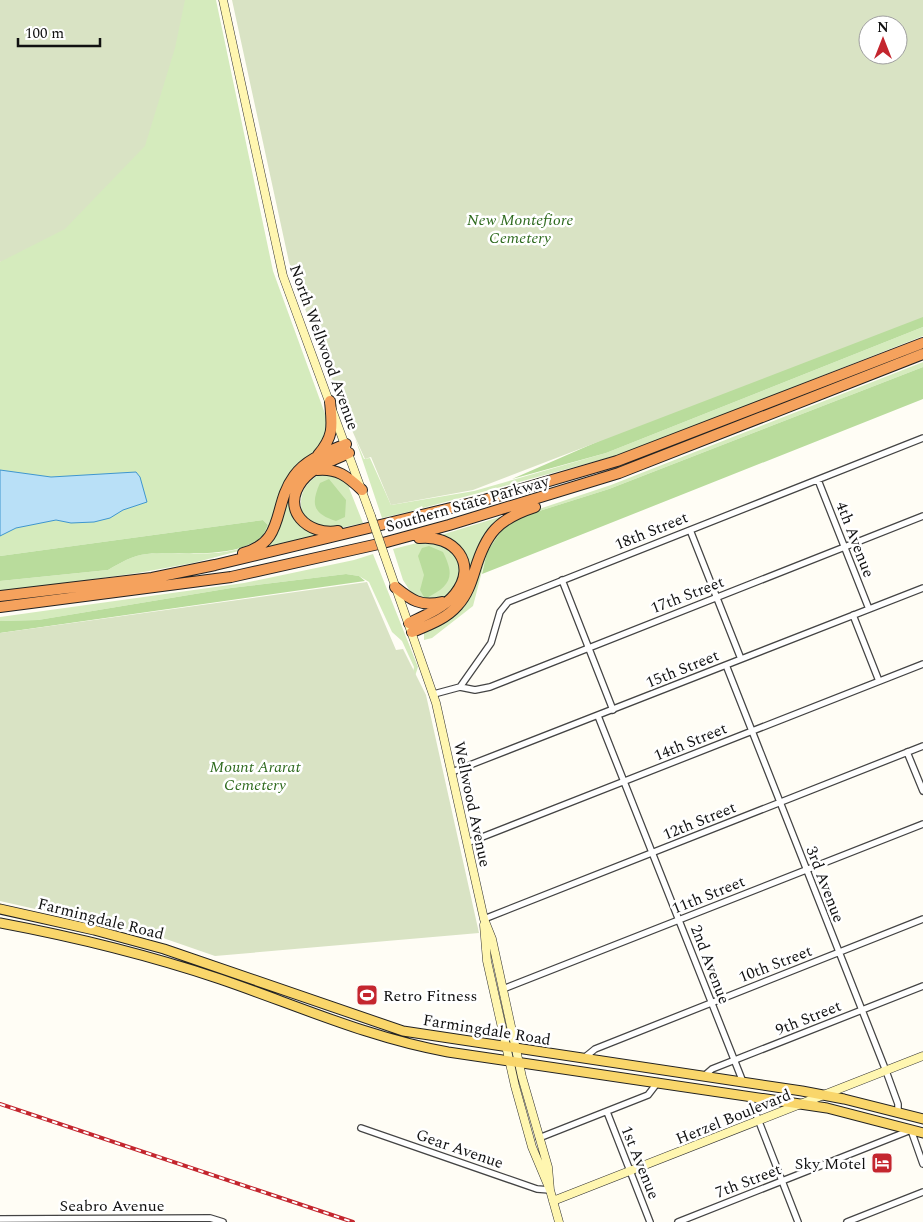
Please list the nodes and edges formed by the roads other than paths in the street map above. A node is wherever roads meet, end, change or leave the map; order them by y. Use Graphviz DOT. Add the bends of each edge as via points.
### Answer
graph roads {
  1 [pos="223,0"];
  2 [pos="923,343"];
  3 [pos="923,354"];
  4 [pos="330,401"];
  5 [pos="923,438"];
  6 [pos="348,449"];
  7 [pos="316,458"];
  8 [pos="313,471"];
  9 [pos="818,480"];
  10 [pos="576,488"];
  11 [pos="362,490"];
  12 [pos="923,516"];
  13 [pos="389,524"];
  14 [pos="690,530"];
  15 [pos="383,542"];
  16 [pos="844,547"];
  17 [pos="215,565"];
  18 [pos="562,580"];
  19 [pos="396,586"];
  20 [pos="923,588"];
  21 [pos="0,596"];
  22 [pos="716,598"];
  23 [pos="448,601"];
  24 [pos="0,607"];
  25 [pos="869,609"];
  26 [pos="853,615"];
  27 [pos="410,627"];
  28 [pos="589,648"];
  29 [pos="741,659"];
  30 [pos="923,664"];
  31 [pos="726,665"];
  32 [pos="879,681"];
  33 [pos="460,687"];
  34 [pos="434,694"];
  35 [pos="613,710"];
  36 [pos="598,716"];
  37 [pos="751,731"];
  38 [pos="923,746"];
  39 [pos="908,752"];
  40 [pos="452,772"];
  41 [pos="624,782"];
  42 [pos="923,791"];
  43 [pos="780,803"];
  44 [pos="923,824"];
  45 [pos="467,843"];
  46 [pos="652,854"];
  47 [pos="806,870"];
  48 [pos="0,909"];
  49 [pos="484,919"];
  50 [pos="923,919"];
  51 [pos="679,921"];
  52 [pos="0,923"];
  53 [pos="839,953"];
  54 [pos="923,986"];
  55 [pos="503,990"];
  56 [pos="711,1003"];
  57 [pos="862,1010"];
  58 [pos="506,1047"];
  59 [pos="516,1049"];
  60 [pos="923,1056"];
  61 [pos="584,1058"];
  62 [pos="509,1061"];
  63 [pos="734,1061"];
  64 [pos="519,1063"];
  65 [pos="886,1070"];
  66 [pos="704,1076"];
  67 [pos="658,1082"];
  68 [pos="743,1082"];
  69 [pos="824,1095"];
  70 [pos="749,1096"];
  71 [pos="801,1104"];
  72 [pos="606,1112"];
  73 [pos="898,1113"];
  74 [pos="923,1119"];
  75 [pos="758,1122"];
  76 [pos="361,1128"];
  77 [pos="911,1130"];
  78 [pos="923,1133"];
  79 [pos="539,1138"];
  80 [pos="923,1164"];
  81 [pos="631,1172"];
  82 [pos="781,1181"];
  83 [pos="550,1190"];
  84 [pos="923,1192"];
  85 [pos="553,1201"];
  86 [pos="0,1220"];
  87 [pos="223,1222"];
  88 [pos="559,1222"];
  89 [pos="650,1222"];
  90 [pos="678,1222"];
  91 [pos="798,1222"];
  92 [pos="847,1222"];
  1 -- 4 [label="main road, North Wellwood Avenue" via="281,271"];
  2 -- 13 [label="highway, Southern State Parkway" via="617,461"];
  3 -- 10 [label="highway, Southern State Parkway"];
  4 -- 6 [label="main road, North Wellwood Avenue"];
  4 -- 7 [label="highway" via="331,437"];
  5 -- 9 [label="street, 18th Street"];
  6 -- 7 [label="highway"];
  6 -- 8 [label="highway"];
  6 -- 11 [label="main road, North Wellwood Avenue"];
  7 -- 17 [label="highway" via="302,467 289,484 268,540 254,550"];
  8 -- 11 [label="highway" via="338,471"];
  8 -- 13 [label="highway" via="299,485 295,500 298,514 308,526 316,531 329,532"];
  9 -- 14 [label="street, 18th Street"];
  9 -- 16 [label="street, 4th Avenue"];
  10 -- 15 [label="highway, Southern State Parkway"];
  10 -- 27 [label="highway" via="516,513 499,524 484,543 470,588 460,603 443,618"];
  11 -- 19 [label="main road, North Wellwood Avenue, bridge"];
  12 -- 16 [label="street, 17th Street"];
  13 -- 17 [label="highway, Southern State Parkway"];
  14 -- 18 [label="street, 18th Street"];
  14 -- 22 [label="street"];
  15 -- 23 [label="highway" via="432,537 443,539 454,547 463,562 464,574"];
  15 -- 24 [label="highway, Southern State Parkway" via="231,577"];
  16 -- 22 [label="street, 17th Street"];
  16 -- 25 [label="street, 4th Avenue"];
  17 -- 21 [label="highway, Southern State Parkway" via="152,578"];
  18 -- 28 [label="street"];
  18 -- 33 [label="street, 18th Street" via="504,605 491,643"];
  19 -- 23 [label="highway" via="421,604"];
  19 -- 27 [label="main road, North Wellwood Avenue"];
  20 -- 25 [label="street, 15th Street"];
  22 -- 28 [label="street, 17th Street"];
  22 -- 29 [label="street"];
  23 -- 27 [label="highway"];
  25 -- 26 [label="street, 15th Street"];
  26 -- 29 [label="street, 15th Street"];
  26 -- 32 [label="street"];
  27 -- 34 [label="main road, North Wellwood Avenue"];
  28 -- 33 [label="street, 17th Street" via="487,688"];
  28 -- 35 [label="street"];
  29 -- 31 [label="street, 15th Street"];
  30 -- 32 [label="street, 14th Street"];
  31 -- 35 [label="street, 15th Street"];
  31 -- 37 [label="street, 3rd Avenue"];
  32 -- 37 [label="street, 14th Street"];
  33 -- 34 [label="street"];
  34 -- 40 [label="main road, Wellwood Avenue"];
  35 -- 36 [label="street, 15th Street"];
  36 -- 40 [label="street, 15th Street"];
  36 -- 41 [label="street, 2nd Avenue"];
  37 -- 41 [label="street, 14th Street"];
  37 -- 43 [label="street, 3rd Avenue"];
  38 -- 39 [label="street, 12th Street"];
  39 -- 42 [label="street"];
  39 -- 43 [label="street, 12th Street"];
  40 -- 45 [label="main road, Wellwood Avenue"];
  41 -- 45 [label="street, 14th Street"];
  41 -- 46 [label="street, 2nd Avenue"];
  43 -- 46 [label="street, 12th Street"];
  43 -- 47 [label="street, 3rd Avenue"];
  44 -- 47 [label="street, 11th Street"];
  45 -- 49 [label="main road, Wellwood Avenue"];
  46 -- 49 [label="street, 12th Street"];
  46 -- 51 [label="street, 2nd Avenue"];
  47 -- 51 [label="street, 11th Street"];
  47 -- 53 [label="street, 3rd Avenue"];
  48 -- 58 [label="main road, Farmingdale Road" via="164,949 388,1027"];
  49 -- 55 [label="main road" via="492,939"];
  49 -- 58 [label="main road" via="484,941"];
  50 -- 53 [label="street, 10th Street"];
  51 -- 55 [label="street, 11th Street"];
  51 -- 56 [label="street, 2nd Avenue"];
  52 -- 62 [label="main road, Farmingdale Road" via="82,939 168,962 401,1042"];
  53 -- 56 [label="street, 10th Street"];
  53 -- 57 [label="street, 3rd Avenue"];
  54 -- 57 [label="street, 9th Street"];
  55 -- 59 [label="main road"];
  56 -- 61 [label="street, 10th Street" via="596,1049"];
  56 -- 63 [label="street, 2nd Avenue"];
  57 -- 63 [label="street, 9th Street"];
  57 -- 65 [label="street, 3rd Avenue"];
  58 -- 59 [label="main road, Farmingdale Road"];
  58 -- 62 [label="main road"];
  59 -- 61 [label="main road, Farmingdale Road"];
  59 -- 64 [label="main road"];
  60 -- 65 [label="main road, Herzel Boulevard"];
  61 -- 66 [label="main road, Farmingdale Road"];
  62 -- 64 [label="main road, Farmingdale Road"];
  62 -- 83 [label="main road" via="532,1148"];
  63 -- 66 [label="street, 9th Street" via="712,1069"];
  63 -- 68 [label="street, 2nd Avenue"];
  64 -- 67 [label="main road, Farmingdale Road"];
  64 -- 79 [label="main road"];
  65 -- 69 [label="main road, Herzel Boulevard"];
  65 -- 73 [label="street, 3rd Avenue"];
  66 -- 68 [label="main road, Farmingdale Road"];
  67 -- 70 [label="main road, Farmingdale Road"];
  67 -- 72 [label="street" via="650,1094"];
  68 -- 69 [label="main road, Farmingdale Road"];
  69 -- 71 [label="main road, Herzel Boulevard"];
  69 -- 73 [label="main road, Farmingdale Road"];
  70 -- 71 [label="main road, Farmingdale Road"];
  70 -- 75 [label="street"];
  71 -- 75 [label="main road, Herzel Boulevard"];
  71 -- 77 [label="main road, Farmingdale Road"];
  72 -- 79 [label="street"];
  72 -- 81 [label="street, 1st Avenue"];
  73 -- 74 [label="main road, Farmingdale Road"];
  75 -- 81 [label="main road, Herzel Boulevard"];
  75 -- 82 [label="street"];
  76 -- 83 [label="street, Gear Avenue" via="538,1189"];
  77 -- 78 [label="main road, Farmingdale Road"];
  77 -- 80 [label="street"];
  77 -- 82 [label="street, 7th Street"];
  79 -- 83 [label="main road" via="548,1167"];
  81 -- 85 [label="main road, Herzel Boulevard"];
  81 -- 89 [label="street, 1st Avenue"];
  82 -- 90 [label="street, 7th Street"];
  82 -- 91 [label="street"];
  83 -- 85 [label="main road"];
  84 -- 92 [label="street"];
  85 -- 88 [label="main road"];
  86 -- 87 [label="street, Seabro Avenue" via="210,1218"];
}
